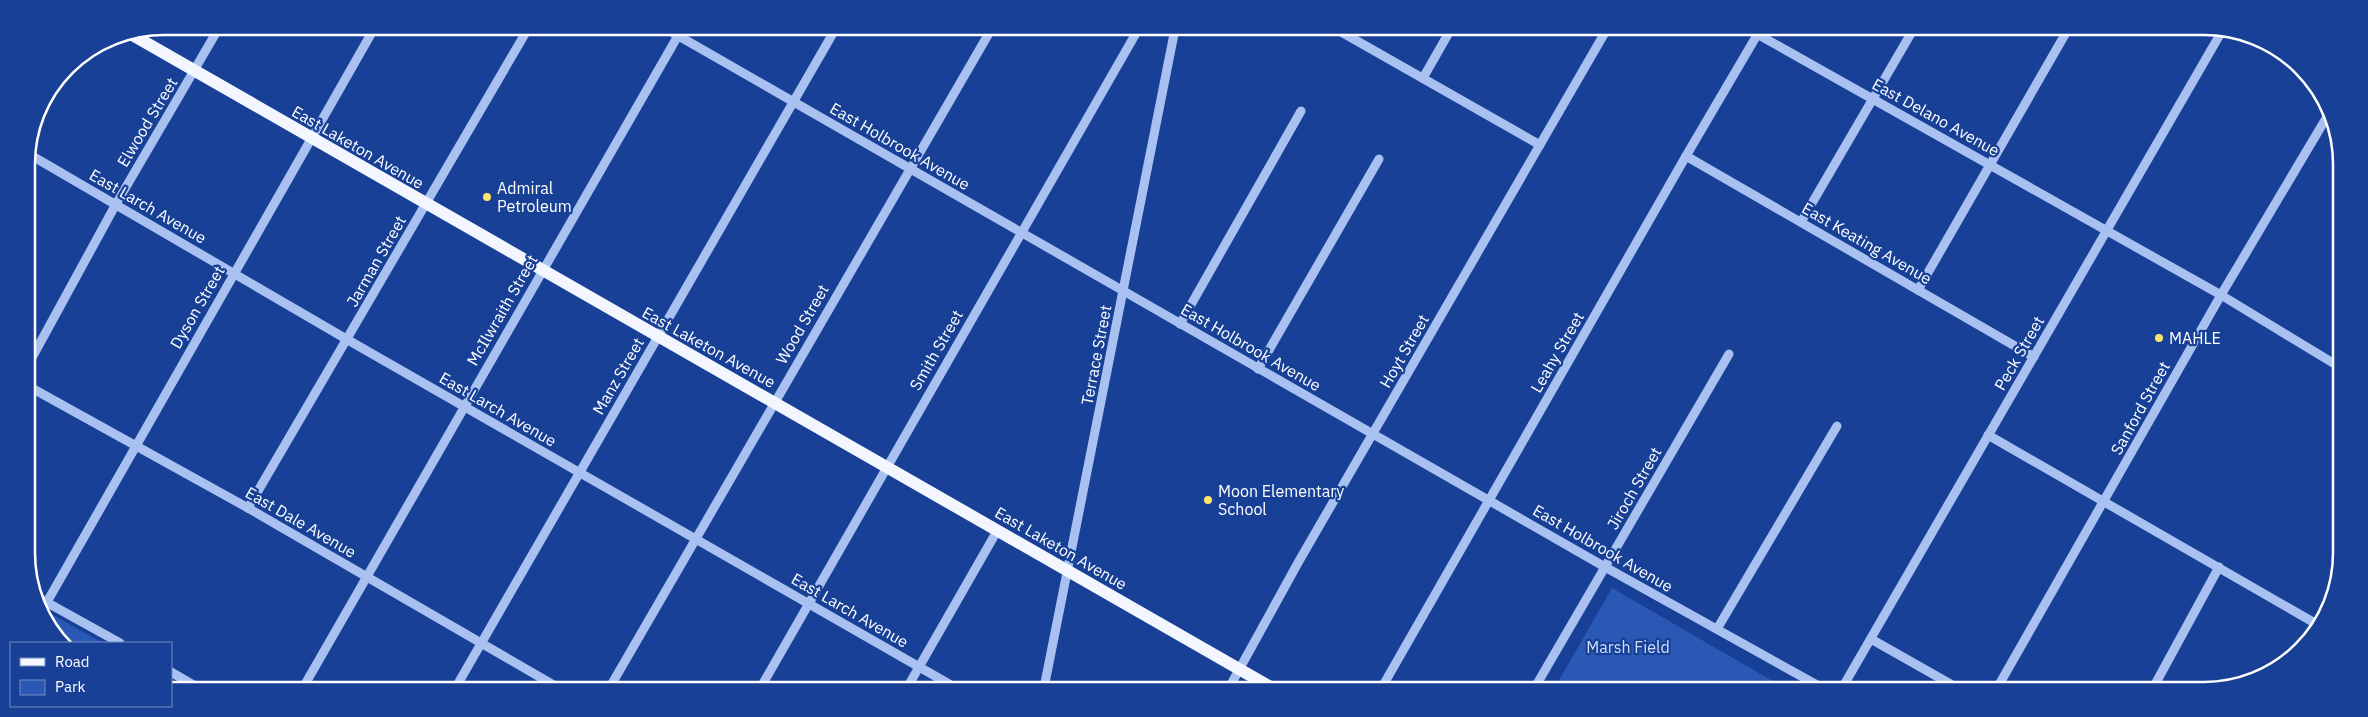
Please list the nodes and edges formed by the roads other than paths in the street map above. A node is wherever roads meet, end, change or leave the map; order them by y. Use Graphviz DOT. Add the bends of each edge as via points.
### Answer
graph roads {
  1 [pos="215,35"];
  2 [pos="370,35"];
  3 [pos="524,35"];
  4 [pos="832,35"];
  5 [pos="988,35"];
  6 [pos="1135,35"];
  7 [pos="1175,35"];
  8 [pos="1347,35"];
  9 [pos="1448,35"];
  10 [pos="1604,35"];
  11 [pos="1754,35"];
  12 [pos="1763,35"];
  13 [pos="1910,35"];
  14 [pos="2064,35"];
  15 [pos="678,36"];
  16 [pos="2219,36"];
  17 [pos="137,38"];
  18 [pos="194,71"];
  19 [pos="1423,78"];
  20 [pos="1873,99"];
  21 [pos="793,102"];
  22 [pos="1302,111"];
  23 [pos="2325,120"];
  24 [pos="311,138"];
  25 [pos="1540,145"];
  26 [pos="1686,156"];
  27 [pos="35,158"];
  28 [pos="1379,159"];
  29 [pos="1989,164"];
  30 [pos="909,168"];
  31 [pos="116,204"];
  32 [pos="425,205"];
  33 [pos="1801,222"];
  34 [pos="2106,230"];
  35 [pos="1022,233"];
  36 [pos="542,271"];
  37 [pos="233,274"];
  38 [pos="1918,290"];
  39 [pos="1124,292"];
  40 [pos="2221,296"];
  41 [pos="1180,324"];
  42 [pos="658,338"];
  43 [pos="348,340"];
  44 [pos="35,352"];
  45 [pos="1729,354"];
  46 [pos="2034,357"];
  47 [pos="2333,363"];
  48 [pos="1258,369"];
  49 [pos="35,390"];
  50 [pos="774,402"];
  51 [pos="464,406"];
  52 [pos="1837,426"];
  53 [pos="1374,433"];
  54 [pos="1988,436"];
  55 [pos="135,447"];
  56 [pos="887,468"];
  57 [pos="580,473"];
  58 [pos="1490,501"];
  59 [pos="2104,502"];
  60 [pos="248,508"];
  61 [pos="997,531"];
  62 [pos="696,539"];
  63 [pos="1605,567"];
  64 [pos="2219,567"];
  65 [pos="1068,571"];
  66 [pos="366,577"];
  67 [pos="47,602"];
  68 [pos="809,604"];
  69 [pos="2313,622"];
  70 [pos="1717,629"];
  71 [pos="1871,639"];
  72 [pos="118,642"];
  73 [pos="481,643"];
  74 [pos="919,667"];
  75 [pos="1240,670"];
  76 [pos="172,673"];
  77 [pos="189,682"];
  78 [pos="306,682"];
  79 [pos="459,682"];
  80 [pos="549,682"];
  81 [pos="613,682"];
  82 [pos="764,682"];
  83 [pos="910,682"];
  84 [pos="945,682"];
  85 [pos="1045,682"];
  86 [pos="1233,682"];
  87 [pos="1263,682"];
  88 [pos="1385,682"];
  89 [pos="1538,682"];
  90 [pos="1812,682"];
  91 [pos="1846,682"];
  92 [pos="1947,682"];
  93 [pos="2001,682"];
  94 [pos="2156,682"];
  1 -- 18 [label="street, Elwood Street"];
  2 -- 24 [label="street, Dyson Street"];
  3 -- 32 [label="street, Jarman Street"];
  4 -- 21 [label="street, Manz Street"];
  5 -- 30 [label="street, Wood Street"];
  6 -- 35 [label="street, Smith Street"];
  7 -- 39 [label="street, Terrace Street"];
  8 -- 19 [label="street"];
  9 -- 19 [label="street"];
  10 -- 25 [label="street, Hoyt Street"];
  11 -- 26 [label="street, Leahy Street"];
  12 -- 20 [label="street, East Delano Avenue"];
  13 -- 20 [label="street"];
  14 -- 29 [label="street"];
  15 -- 21 [label="street, East Holbrook Avenue"];
  15 -- 36 [label="street, McIlwraith Street"];
  16 -- 34 [label="street, Peck Street"];
  17 -- 18 [label="main road, East Laketon Avenue"];
  18 -- 24 [label="main road, East Laketon Avenue"];
  18 -- 31 [label="street, Elwood Street"];
  19 -- 25 [label="street"];
  20 -- 29 [label="street, East Delano Avenue"];
  20 -- 33 [label="street"];
  21 -- 30 [label="street, East Holbrook Avenue"];
  21 -- 42 [label="street, Manz Street"];
  22 -- 41 [label="street"];
  23 -- 40 [label="street, Sanford Street"];
  24 -- 32 [label="main road, East Laketon Avenue"];
  24 -- 37 [label="street, Dyson Street"];
  25 -- 53 [label="street, Hoyt Street"];
  26 -- 33 [label="street, East Keating Avenue"];
  26 -- 58 [label="street, Leahy Street"];
  27 -- 31 [label="street, East Larch Avenue"];
  28 -- 48 [label="street"];
  29 -- 34 [label="street, East Delano Avenue"];
  29 -- 38 [label="street"];
  30 -- 35 [label="street, East Holbrook Avenue"];
  30 -- 50 [label="street, Wood Street"];
  31 -- 37 [label="street, East Larch Avenue"];
  31 -- 44 [label="street, Elwood Street"];
  32 -- 36 [label="main road, East Laketon Avenue"];
  32 -- 43 [label="street, Jarman Street"];
  33 -- 38 [label="street, East Keating Avenue"];
  34 -- 40 [label="street, East Delano Avenue"];
  34 -- 46 [label="street, Peck Street"];
  35 -- 39 [label="street, East Holbrook Avenue"];
  35 -- 56 [label="street, Smith Street"];
  36 -- 42 [label="main road, East Laketon Avenue"];
  36 -- 51 [label="street, McIlwraith Street"];
  37 -- 43 [label="street, East Larch Avenue"];
  37 -- 55 [label="street, Dyson Street"];
  38 -- 46 [label="street, East Keating Avenue"];
  39 -- 41 [label="street, East Holbrook Avenue"];
  39 -- 65 [label="street, Terrace Street"];
  40 -- 47 [label="street, East Delano Avenue"];
  40 -- 59 [label="street, Sanford Street"];
  41 -- 48 [label="street, East Holbrook Avenue"];
  42 -- 50 [label="main road, East Laketon Avenue"];
  42 -- 57 [label="street, Manz Street"];
  43 -- 51 [label="street, East Larch Avenue"];
  43 -- 60 [label="street, Jarman Street"];
  45 -- 63 [label="street, Jiroch Street"];
  46 -- 54 [label="street, Peck Street"];
  48 -- 53 [label="street, East Holbrook Avenue"];
  49 -- 55 [label="street, East Dale Avenue"];
  50 -- 56 [label="main road, East Laketon Avenue"];
  50 -- 62 [label="street, Wood Street"];
  51 -- 57 [label="street, East Larch Avenue"];
  51 -- 66 [label="street, McIlwraith Street"];
  52 -- 70 [label="street"];
  53 -- 58 [label="street, East Holbrook Avenue"];
  53 -- 75 [label="street, Hoyt Street"];
  54 -- 59 [label="street"];
  54 -- 71 [label="street, Peck Street"];
  55 -- 60 [label="street, East Dale Avenue"];
  55 -- 67 [label="street, Dyson Street"];
  56 -- 61 [label="main road, East Laketon Avenue"];
  56 -- 68 [label="street, Smith Street"];
  57 -- 62 [label="street, East Larch Avenue"];
  57 -- 73 [label="street, Manz Street"];
  58 -- 63 [label="street, East Holbrook Avenue"];
  58 -- 88 [label="street, Leahy Street"];
  59 -- 64 [label="street"];
  59 -- 93 [label="street, Sanford Street"];
  60 -- 66 [label="street, East Dale Avenue"];
  61 -- 65 [label="main road, East Laketon Avenue"];
  61 -- 74 [label="street"];
  62 -- 68 [label="street, East Larch Avenue"];
  62 -- 81 [label="street, Wood Street"];
  63 -- 70 [label="street, East Holbrook Avenue"];
  63 -- 89 [label="street, Jiroch Street"];
  64 -- 69 [label="street"];
  64 -- 94 [label="street"];
  65 -- 75 [label="main road, East Laketon Avenue"];
  65 -- 85 [label="street, Terrace Street"];
  66 -- 73 [label="street, East Dale Avenue"];
  66 -- 78 [label="street, McIlwraith Street"];
  67 -- 72 [label="street"];
  68 -- 74 [label="street, East Larch Avenue"];
  68 -- 82 [label="street, Smith Street"];
  70 -- 90 [label="street, East Holbrook Avenue"];
  71 -- 91 [label="street, Peck Street"];
  71 -- 92 [label="street"];
  73 -- 79 [label="street, Manz Street"];
  73 -- 80 [label="street, East Dale Avenue"];
  74 -- 83 [label="street"];
  74 -- 84 [label="street, East Larch Avenue"];
  75 -- 86 [label="street, Hoyt Street"];
  75 -- 87 [label="main road, East Laketon Avenue"];
  76 -- 77 [label="street"];
}
